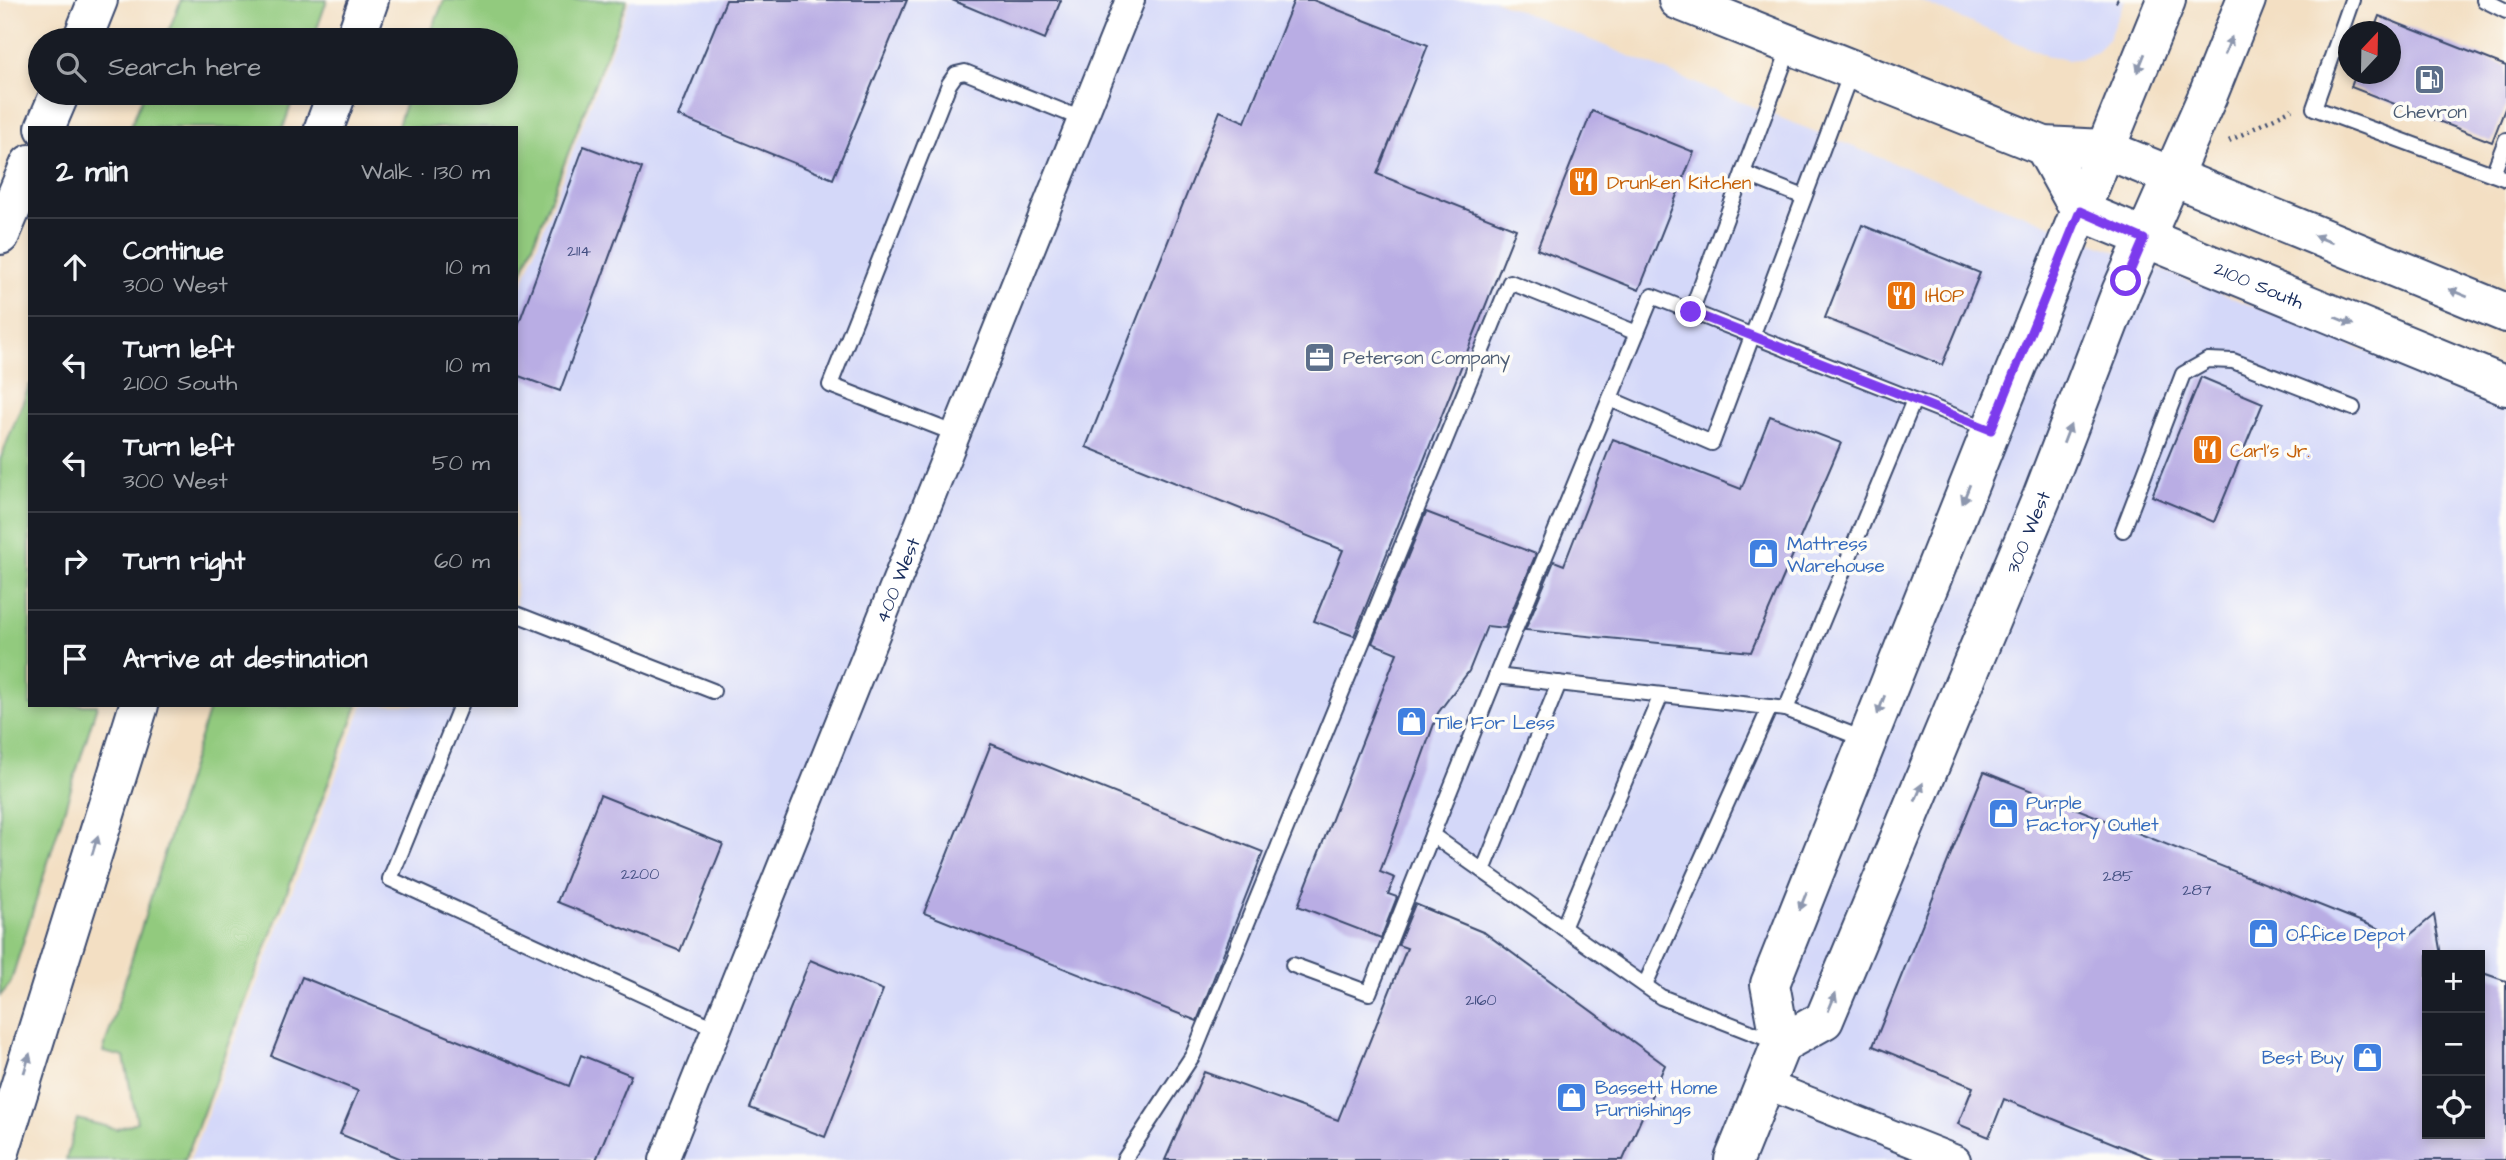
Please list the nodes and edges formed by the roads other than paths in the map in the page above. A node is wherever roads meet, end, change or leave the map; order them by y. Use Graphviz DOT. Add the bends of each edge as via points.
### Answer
graph roads {
  1 [pos="98,0"];
  2 [pos="1130,0"];
  3 [pos="1678,0"];
  4 [pos="2166,0"];
  5 [pos="2246,0"];
  6 [pos="2352,0"];
  7 [pos="2484,0"];
  8 [pos="2506,11"];
  9 [pos="87,28"];
  10 [pos="1791,45"];
  11 [pos="1853,69"];
  12 [pos="55,105"];
  13 [pos="333,105"];
  14 [pos="1082,119"];
  15 [pos="46,126"];
  16 [pos="325,126"];
  17 [pos="2506,140"];
  18 [pos="2044,146"];
  19 [pos="2105,149"];
  20 [pos="28,169"];
  21 [pos="1743,173"];
  22 [pos="2172,177"];
  23 [pos="2500,177"];
  24 [pos="1804,197"];
  25 [pos="2080,211"];
  26 [pos="0,235"];
  27 [pos="2144,239"];
  28 [pos="1691,312"];
  29 [pos="2506,313"];
  30 [pos="1637,333"];
  31 [pos="1751,335"];
  32 [pos="2506,386"];
  33 [pos="1610,399"];
  34 [pos="1914,400"];
  35 [pos="2353,408"];
  36 [pos="1991,430"];
  37 [pos="956,434"];
  38 [pos="2123,530"];
  39 [pos="518,615"];
  40 [pos="1496,676"];
  41 [pos="1559,683"];
  42 [pos="713,691"];
  43 [pos="1661,695"];
  44 [pos="138,707"];
  45 [pos="460,707"];
  46 [pos="1770,707"];
  47 [pos="1786,709"];
  48 [pos="1867,741"];
  49 [pos="1432,835"];
  50 [pos="1483,871"];
  51 [pos="1563,928"];
  52 [pos="1293,965"];
  53 [pos="1644,985"];
  54 [pos="717,1029"];
  55 [pos="1781,1044"];
  56 [pos="1765,1084"];
  57 [pos="0,1151"];
  58 [pos="664,1160"];
  59 [pos="1124,1160"];
  60 [pos="1734,1160"];
  61 [pos="1956,1160"];
  1 -- 9 [label="main road"];
  2 -- 14 [label="street, 400 West"];
  3 -- 10 [label="main road"];
  4 -- 19 [label="main road, one-way"];
  22 -- 5 [label="main road, 300 West, one-way"];
  6 -- 23 [label="lane" via="2314,108"];
  7 -- 8 [label="lane"];
  10 -- 11 [label="main road"];
  10 -- 21 [label="lane"];
  11 -- 18 [label="main road"];
  11 -- 24 [label="lane"];
  12 -- 15 [label="main road"];
  13 -- 16 [label="main road"];
  14 -- 37 [label="street, 400 West"];
  14 -- 37 [label="lane" via="965,72 956,74 944,96 830,385"];
  17 -- 23 [label="lane"];
  18 -- 19 [label="main road"];
  18 -- 25 [label="main road"];
  19 -- 22 [label="main road"];
  19 -- 25 [label="main road"];
  20 -- 26 [label="main road"];
  21 -- 24 [label="lane"];
  21 -- 28 [label="lane"];
  22 -- 27 [label="main road, 300 West"];
  29 -- 22 [label="main road, one-way"];
  24 -- 31 [label="lane"];
  25 -- 27 [label="main road, 2100 South"];
  25 -- 36 [label="main road"];
  27 -- 32 [label="main road, 2100 South, one-way"];
  55 -- 27 [label="main road, 300 West, one-way" via="1824,1020"];
  28 -- 30 [label="lane" via="1652,296"];
  28 -- 31 [label="lane"];
  30 -- 33 [label="lane"];
  30 -- 59 [label="lane" via="1510,282 1194,1055"];
  31 -- 33 [label="lane" via="1712,443"];
  31 -- 34 [label="lane"];
  33 -- 40 [label="lane"];
  34 -- 36 [label="lane"];
  34 -- 47 [label="lane"];
  35 -- 38 [label="lane" via="2233,361 2208,360 2183,374"];
  36 -- 48 [label="main road, one-way"];
  37 -- 54 [label="street, 400 West"];
  39 -- 42 [label="lane"];
  40 -- 41 [label="lane"];
  40 -- 49 [label="lane"];
  41 -- 43 [label="lane"];
  41 -- 50 [label="lane"];
  43 -- 46 [label="lane"];
  43 -- 51 [label="lane"];
  57 -- 44 [label="main road, one-way"];
  45 -- 54 [label="lane" via="390,879"];
  46 -- 47 [label="lane"];
  46 -- 53 [label="lane"];
  47 -- 48 [label="lane"];
  48 -- 55 [label="main road, one-way" via="1770,984"];
  49 -- 50 [label="lane"];
  49 -- 52 [label="lane" via="1369,993"];
  50 -- 51 [label="lane"];
  51 -- 53 [label="lane"];
  53 -- 55 [label="lane" via="1661,997"];
  54 -- 58 [label="street, 400 West"];
  55 -- 56 [label="main road"];
  56 -- 60 [label="main road"];
  56 -- 61 [label="street"];
}
